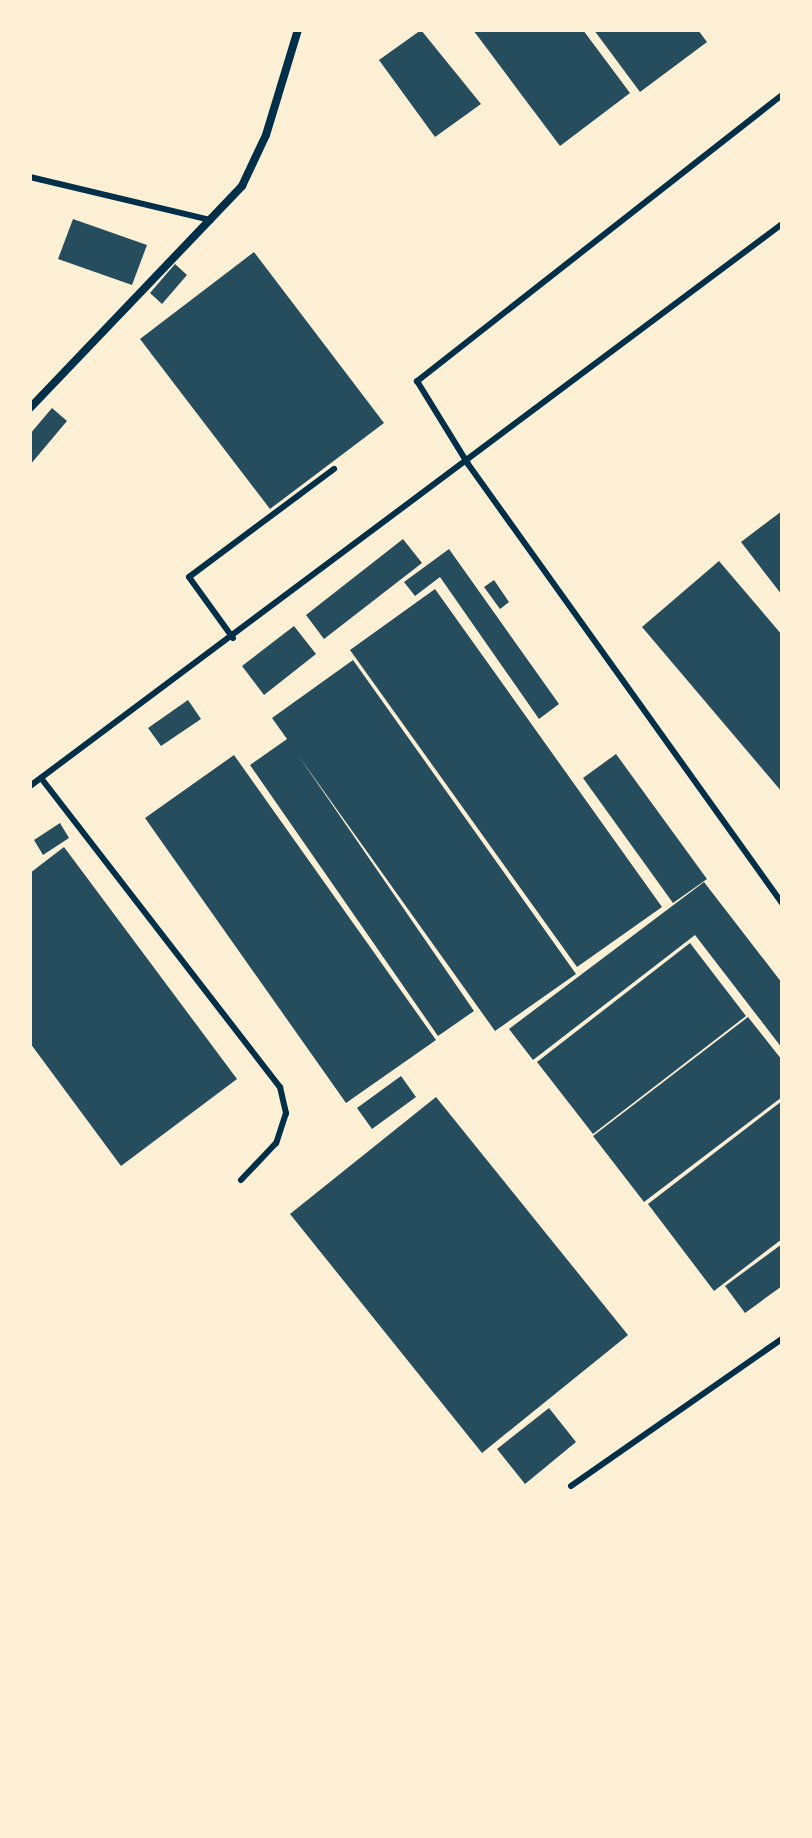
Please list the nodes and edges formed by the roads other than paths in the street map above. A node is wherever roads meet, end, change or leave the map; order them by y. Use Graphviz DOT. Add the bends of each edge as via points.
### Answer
graph roads {
  1 [pos="298,30"];
  2 [pos="782,95"];
  3 [pos="30,177"];
  4 [pos="214,220"];
  5 [pos="782,224"];
  6 [pos="30,408"];
  7 [pos="468,464"];
  8 [pos="334,469"];
  9 [pos="233,638"];
  10 [pos="41,778"];
  11 [pos="30,786"];
  12 [pos="782,903"];
  13 [pos="241,1180"];
  14 [pos="782,1339"];
  15 [pos="571,1486"];
  1 -- 4 [label="street" via="266,135"];
  2 -- 7 [label="lane" via="424,369 417,381 422,398"];
  3 -- 4 [label="lane"];
  4 -- 6 [label="street"];
  5 -- 7 [label="lane"];
  7 -- 9 [label="lane"];
  7 -- 12 [label="lane"];
  8 -- 9 [label="lane" via="189,577"];
  9 -- 10 [label="lane"];
  10 -- 11 [label="lane"];
  10 -- 13 [label="lane" via="280,1087 286,1113 276,1143"];
  14 -- 15 [label="lane"];
}
